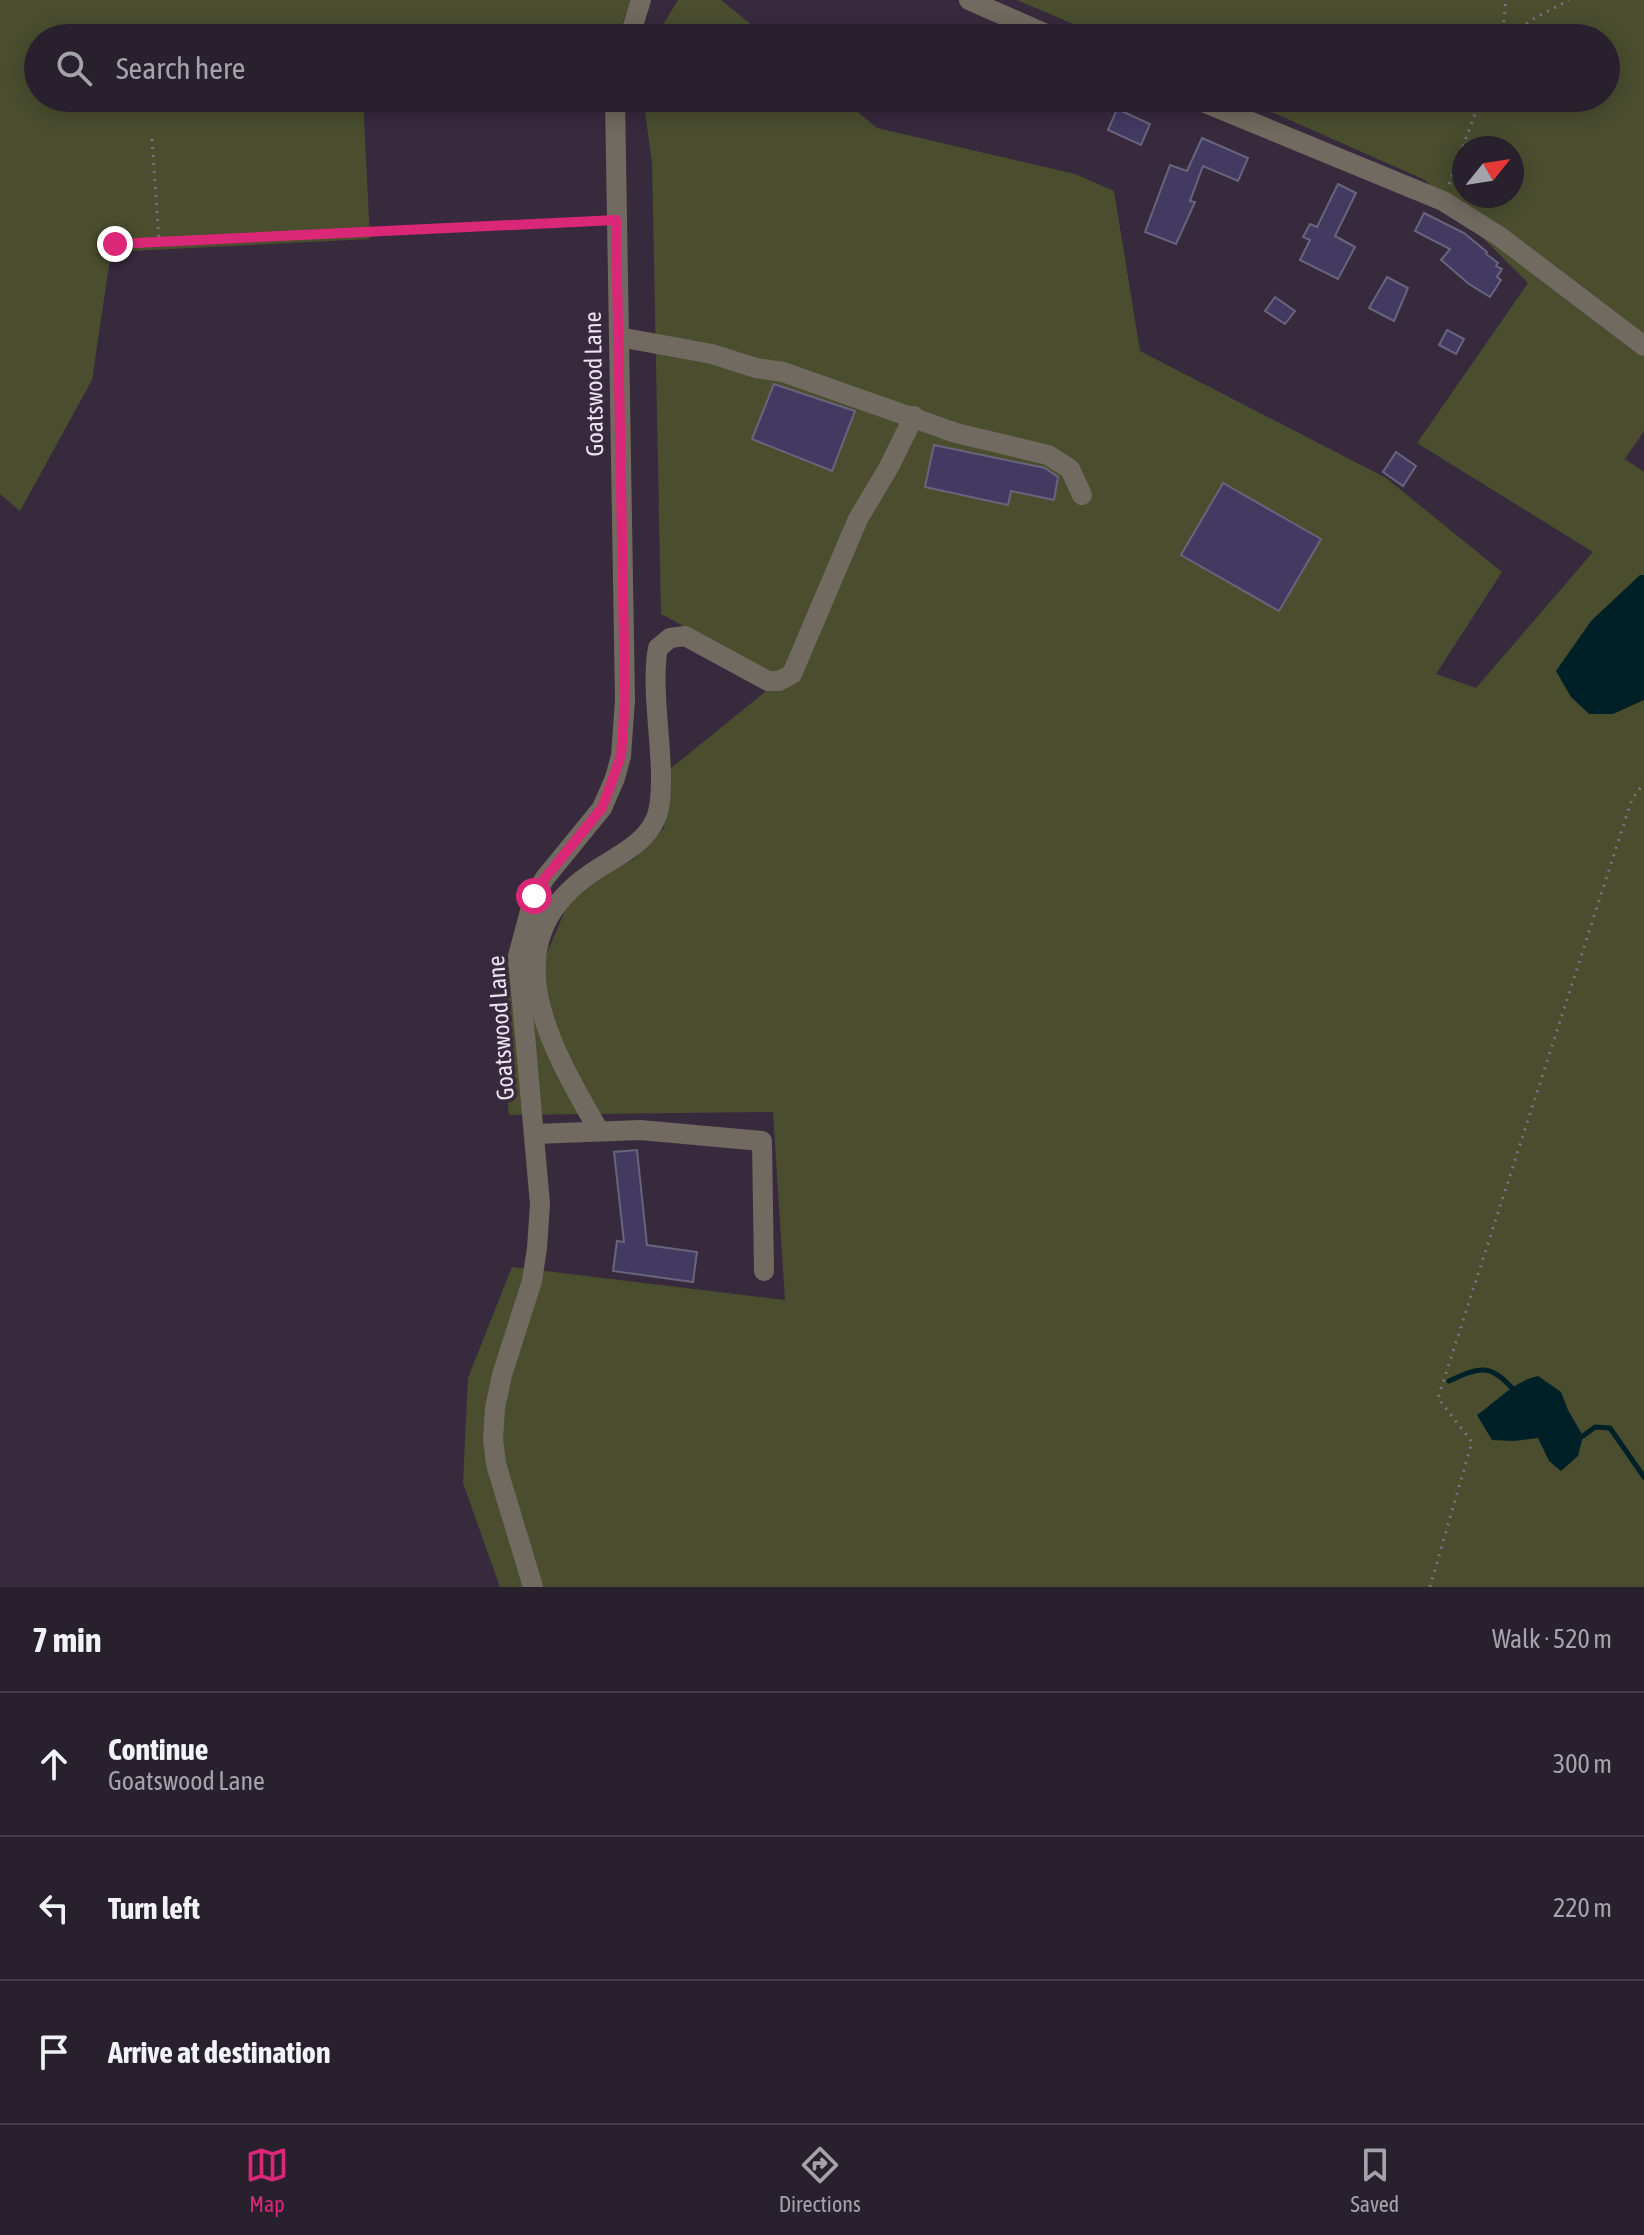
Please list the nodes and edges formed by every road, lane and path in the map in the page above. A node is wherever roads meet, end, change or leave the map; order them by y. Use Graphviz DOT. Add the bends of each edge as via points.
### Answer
graph roads {
  1 [pos="641,0"];
  2 [pos="969,0"];
  3 [pos="1506,0"];
  4 [pos="1569,0"];
  5 [pos="633,24"];
  6 [pos="1023,24"];
  7 [pos="1505,24"];
  8 [pos="1526,24"];
  9 [pos="615,112"];
  10 [pos="1227,112"];
  11 [pos="1476,112"];
  12 [pos="152,139"];
  13 [pos="1443,201"];
  14 [pos="616,220"];
  15 [pos="159,241"];
  16 [pos="115,244"];
  17 [pos="619,337"];
  18 [pos="1644,346"];
  19 [pos="914,416"];
  20 [pos="1082,495"];
  21 [pos="1644,783"];
  22 [pos="599,1131"];
  23 [pos="535,1134"];
  24 [pos="764,1271"];
  25 [pos="533,1587"];
  26 [pos="1430,1587"];
  1 -- 5 [label="street"];
  2 -- 6 [label="street"];
  3 -- 7 [label="path"];
  4 -- 8 [label="path"];
  9 -- 14 [label="street, Goatswood Lane"];
  10 -- 13 [label="street"];
  11 -- 13 [label="path"];
  12 -- 15 [label="path"];
  13 -- 18 [label="street" via="1499,236"];
  14 -- 15 [label="path"];
  14 -- 17 [label="street, Goatswood Lane"];
  15 -- 16 [label="path"];
  17 -- 19 [label="street" via="783,372"];
  17 -- 23 [label="street, Goatswood Lane" via="625,700 621,756 602,808 534,896 518,956"];
  19 -- 20 [label="street" via="956,433 1048,455 1070,469"];
  19 -- 22 [label="street" via="858,519 792,674 768,681 685,636 670,638 658,648 661,783 656,818 644,837 558,901 537,945 536,980 547,1028"];
  21 -- 26 [label="path" via="1632,799 1438,1398 1472,1442"];
  22 -- 23 [label="street"];
  22 -- 24 [label="street" via="762,1141"];
  23 -- 25 [label="street, Goatswood Lane" via="537,1248 502,1375 493,1439"];
}
